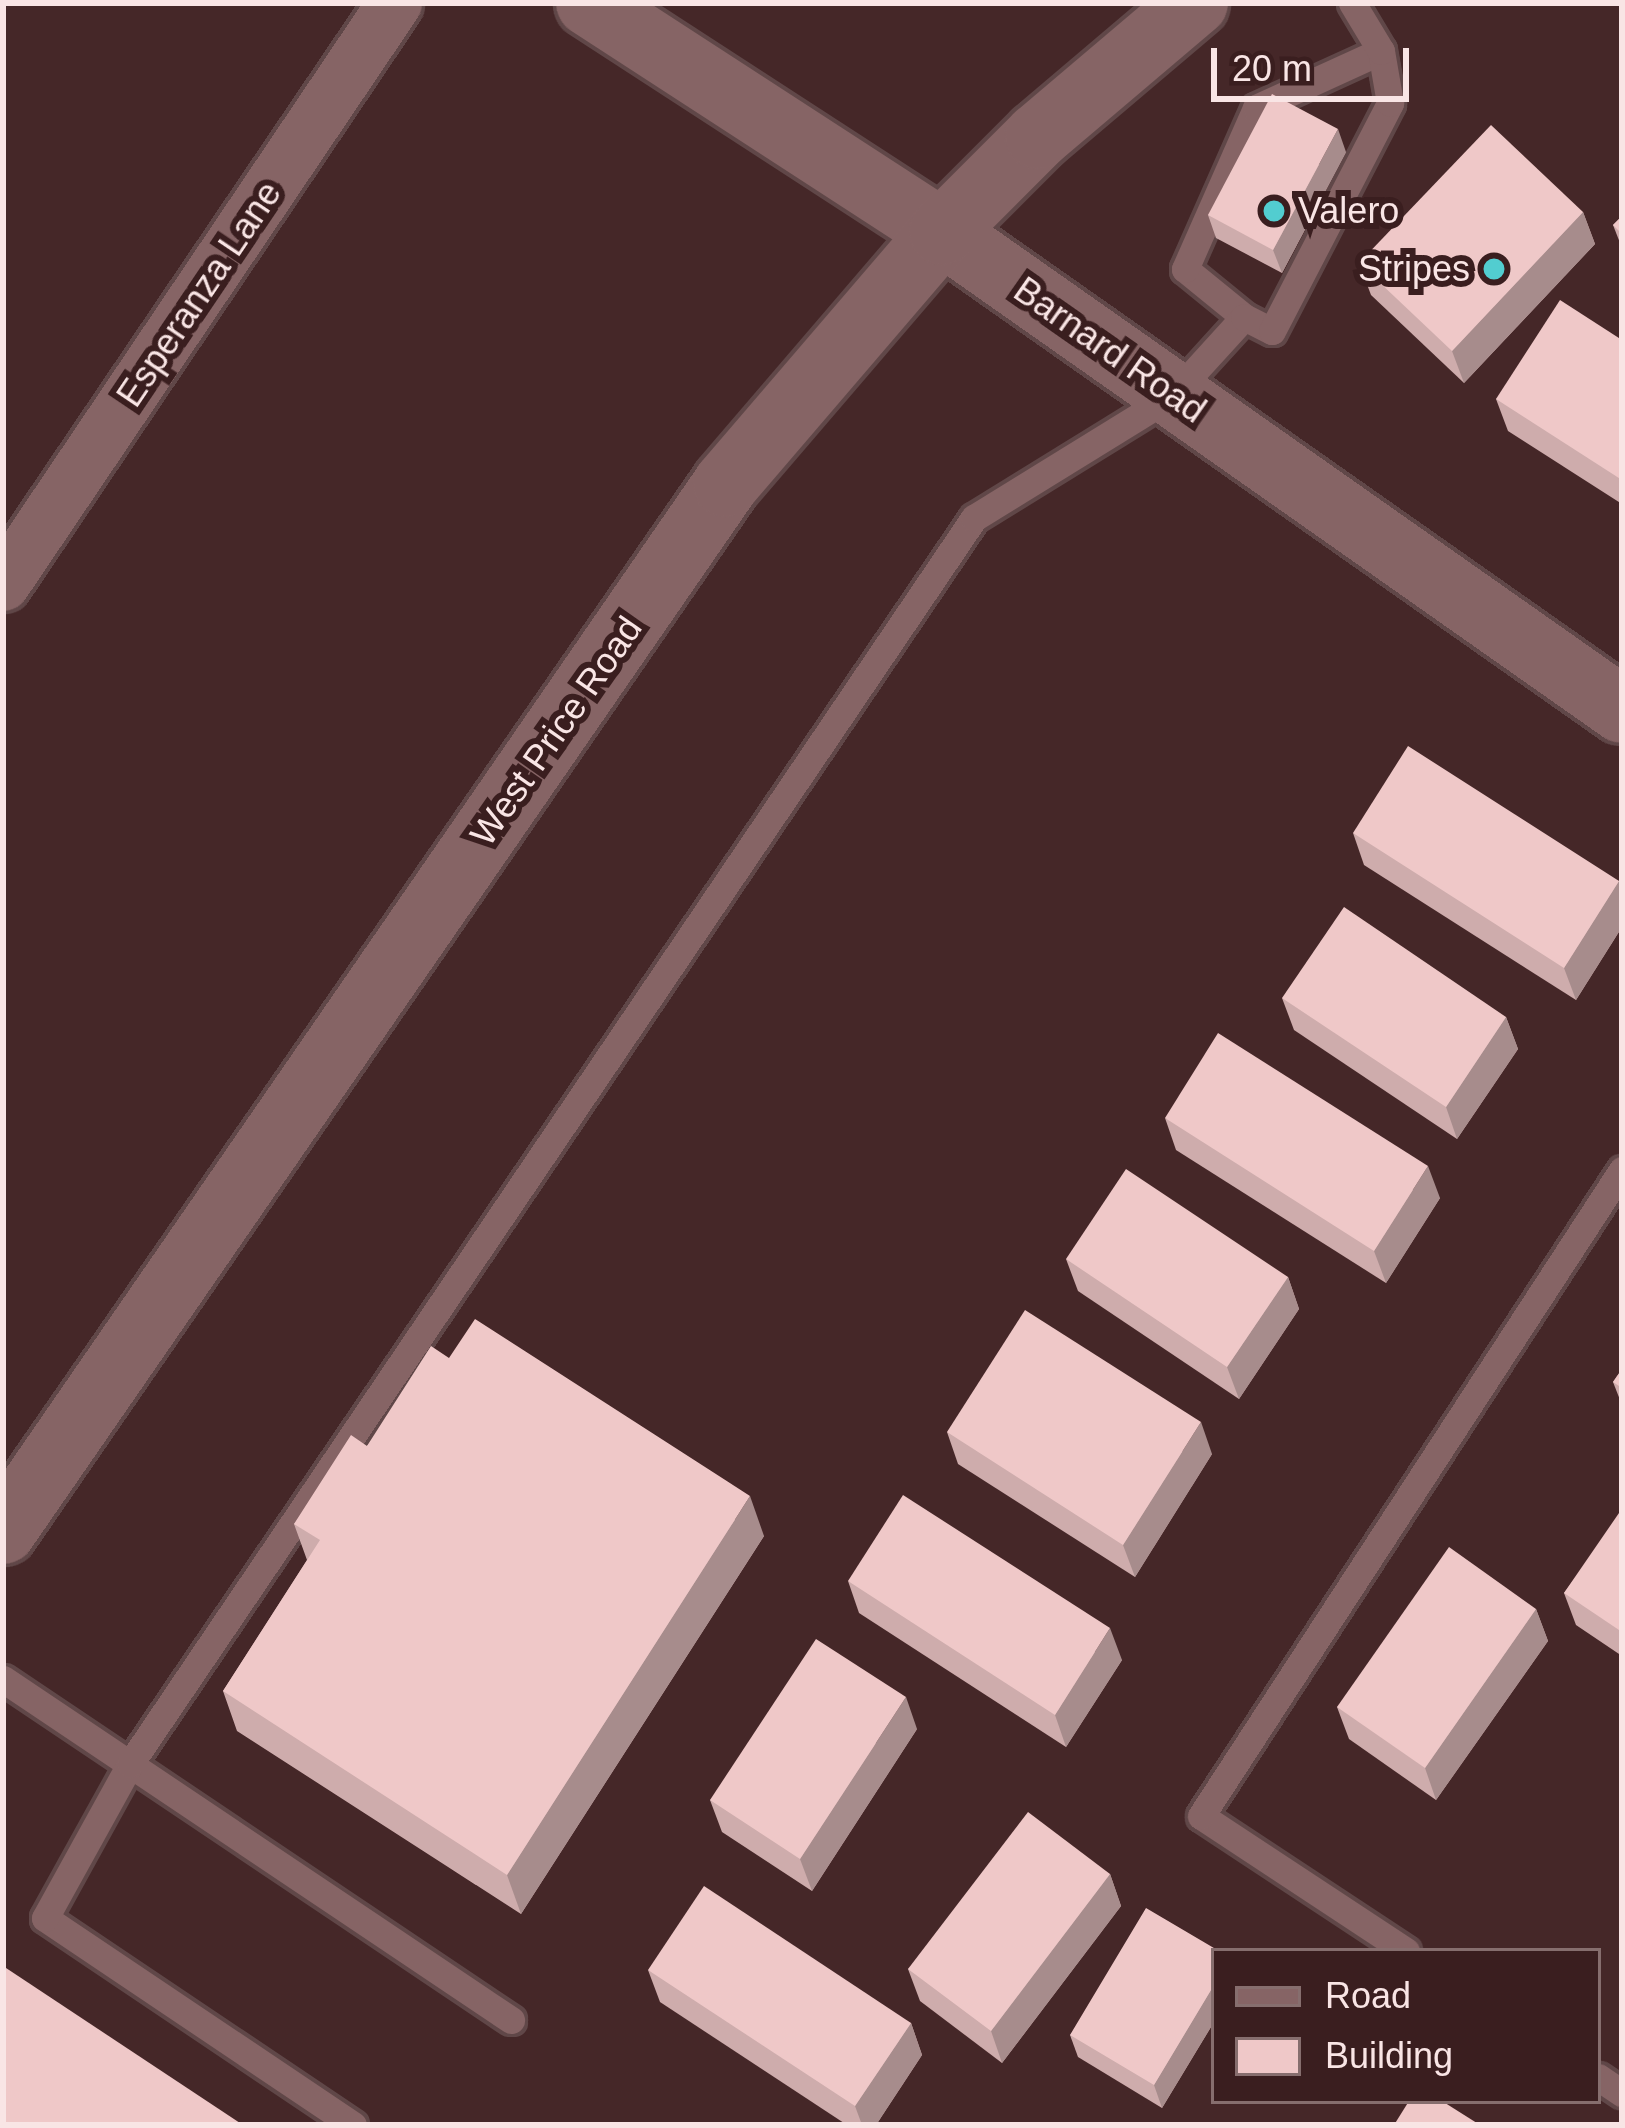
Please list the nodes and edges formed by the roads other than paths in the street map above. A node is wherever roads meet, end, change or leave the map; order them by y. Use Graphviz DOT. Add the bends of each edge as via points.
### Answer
graph roads {
  1 [pos="395,3"];
  2 [pos="589,3"];
  3 [pos="1195,3"];
  4 [pos="1352,3"];
  5 [pos="1381,51"];
  6 [pos="943,232"];
  7 [pos="1244,317"];
  8 [pos="1173,395"];
  9 [pos="3,584"];
  10 [pos="1622,710"];
  11 [pos="1622,1170"];
  12 [pos="3,1531"];
  13 [pos="3,1679"];
  14 [pos="130,1764"];
  15 [pos="1401,1948"];
  16 [pos="511,2020"];
  17 [pos="353,2125"];
  1 -- 9 [label="street, Esperanza Lane"];
  2 -- 6 [label="main road, Barnard Road"];
  3 -- 6 [label="main road, West Price Road" via="1038,136"];
  4 -- 5 [label="lane"];
  5 -- 7 [label="lane" via="1390,104 1272,331"];
  5 -- 7 [label="lane" via="1256,108 1185,269"];
  6 -- 8 [label="main road, Barnard Road"];
  6 -- 12 [label="main road, West Price Road" via="725,484"];
  7 -- 8 [label="lane"];
  8 -- 10 [label="main road, Barnard Road"];
  8 -- 14 [label="lane" via="974,518"];
  11 -- 15 [label="lane" via="1201,1816"];
  13 -- 14 [label="lane"];
  14 -- 16 [label="lane"];
  14 -- 17 [label="lane" via="45,1918"];
}
